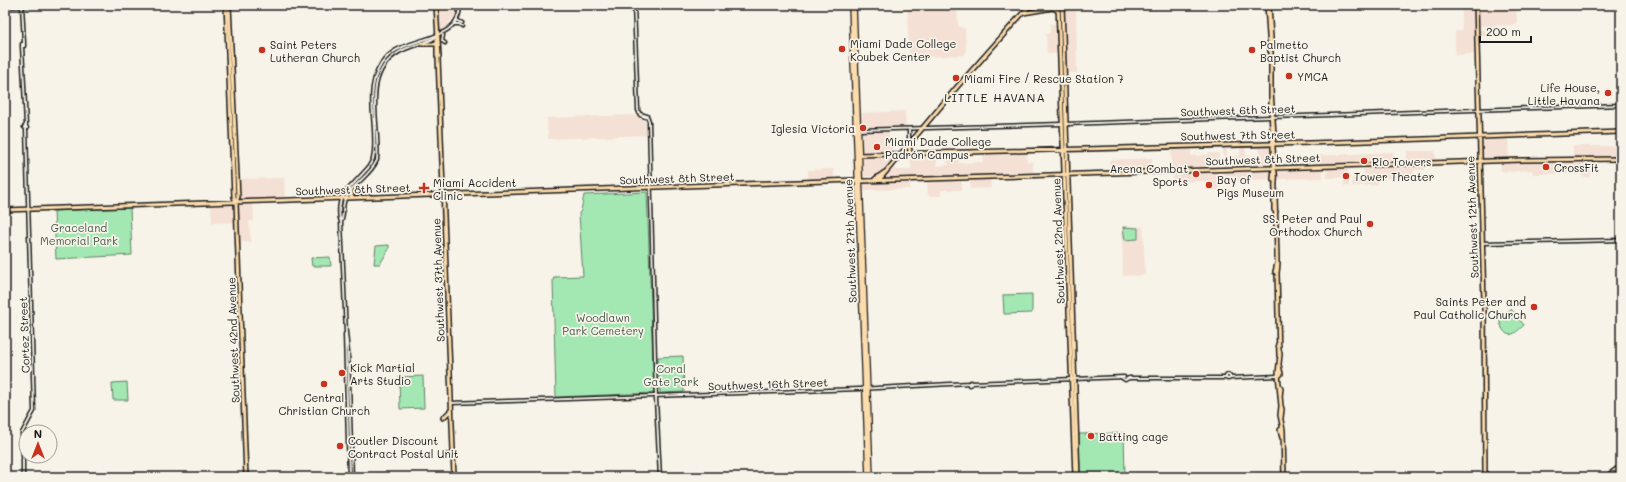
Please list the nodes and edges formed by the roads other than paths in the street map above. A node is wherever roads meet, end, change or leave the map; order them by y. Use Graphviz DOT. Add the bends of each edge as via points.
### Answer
graph roads {
  1 [pos="22,5"];
  2 [pos="37,5"];
  3 [pos="226,5"];
  4 [pos="229,5"];
  5 [pos="436,5"];
  6 [pos="459,5"];
  7 [pos="634,5"];
  8 [pos="851,5"];
  9 [pos="854,5"];
  10 [pos="1030,5"];
  11 [pos="1058,5"];
  12 [pos="1062,5"];
  13 [pos="1476,5"];
  14 [pos="5,6"];
  15 [pos="1035,6"];
  16 [pos="1268,7"];
  17 [pos="1043,10"];
  18 [pos="1058,11"];
  19 [pos="1023,13"];
  20 [pos="457,19"];
  21 [pos="454,24"];
  22 [pos="443,34"];
  23 [pos="229,36"];
  24 [pos="437,36"];
  25 [pos="422,42"];
  26 [pos="445,43"];
  27 [pos="436,44"];
  28 [pos="438,58"];
  29 [pos="228,59"];
  30 [pos="232,62"];
  31 [pos="855,63"];
  32 [pos="380,67"];
  33 [pos="381,70"];
  34 [pos="376,79"];
  35 [pos="853,86"];
  36 [pos="858,90"];
  37 [pos="230,103"];
  38 [pos="1621,105"];
  39 [pos="234,107"];
  40 [pos="854,107"];
  41 [pos="858,110"];
  42 [pos="1478,110"];
  43 [pos="1272,117"];
  44 [pos="1064,124"];
  45 [pos="922,128"];
  46 [pos="909,129"];
  47 [pos="857,130"];
  48 [pos="1621,132"];
  49 [pos="235,136"];
  50 [pos="1479,137"];
  51 [pos="375,138"];
  52 [pos="232,140"];
  53 [pos="910,143"];
  54 [pos="1273,144"];
  55 [pos="1066,148"];
  56 [pos="910,153"];
  57 [pos="900,154"];
  58 [pos="858,155"];
  59 [pos="1621,159"];
  60 [pos="372,162"];
  61 [pos="1480,162"];
  62 [pos="375,164"];
  63 [pos="1274,168"];
  64 [pos="885,172"];
  65 [pos="1066,174"];
  66 [pos="878,180"];
  67 [pos="859,181"];
  68 [pos="874,181"];
  69 [pos="651,187"];
  70 [pos="351,190"];
  71 [pos="444,194"];
  72 [pos="341,198"];
  73 [pos="345,198"];
  74 [pos="352,198"];
  75 [pos="236,202"];
  76 [pos="28,209"];
  77 [pos="5,210"];
  78 [pos="860,221"];
  79 [pos="341,222"];
  80 [pos="1621,240"];
  81 [pos="1482,243"];
  82 [pos="861,257"];
  83 [pos="1279,376"];
  84 [pos="1073,379"];
  85 [pos="866,389"];
  86 [pos="656,396"];
  87 [pos="451,403"];
  88 [pos="452,410"];
  89 [pos="443,418"];
  90 [pos="446,455"];
  91 [pos="453,456"];
  92 [pos="1621,466"];
  93 [pos="1621,472"];
  94 [pos="23,477"];
  95 [pos="246,477"];
  96 [pos="350,477"];
  97 [pos="454,477"];
  98 [pos="660,477"];
  99 [pos="869,477"];
  100 [pos="1076,477"];
  101 [pos="1284,477"];
  102 [pos="1485,477"];
  103 [pos="1606,477"];
  104 [pos="1614,477"];
  1 -- 2 [label="main road"];
  1 -- 14 [label="main road"];
  1 -- 76 [label="street, Cortez Street"];
  3 -- 23 [label="main road, Southwest 42nd Avenue" via="226,30"];
  4 -- 23 [label="main road, Southwest 42nd Avenue"];
  5 -- 24 [label="main road, Southwest 37th Avenue"];
  6 -- 20 [label="street"];
  7 -- 69 [label="street" via="638,110 648,118"];
  8 -- 31 [label="highway" via="852,57"];
  9 -- 31 [label="highway, Southwest 27th Avenue"];
  10 -- 15 [label="main road"];
  10 -- 19 [label="main road"];
  11 -- 15 [label="main road"];
  11 -- 18 [label="main road, Southwest 22nd Avenue"];
  12 -- 44 [label="main road, Southwest 22nd Avenue"];
  13 -- 42 [label="main road, Southwest 12th Avenue"];
  15 -- 17 [label="main road"];
  16 -- 43 [label="main road"];
  17 -- 18 [label="main road" via="1054,8"];
  17 -- 19 [label="main road"];
  18 -- 44 [label="main road, Southwest 22nd Avenue"];
  19 -- 45 [label="main road"];
  20 -- 21 [label="street"];
  20 -- 21 [label="street" via="462,23"];
  21 -- 22 [label="street"];
  22 -- 24 [label="street"];
  22 -- 26 [label="street" via="441,40"];
  23 -- 29 [label="main road, Southwest 42nd Avenue"];
  23 -- 30 [label="main road, Southwest 42nd Avenue"];
  24 -- 25 [label="street"];
  24 -- 27 [label="main road, Southwest 37th Avenue"];
  24 -- 28 [label="main road, Southwest 37th Avenue"];
  25 -- 27 [label="main road"];
  25 -- 32 [label="street" via="404,46 393,52"];
  25 -- 33 [label="street" via="395,55"];
  27 -- 28 [label="main road, Southwest 37th Avenue"];
  28 -- 71 [label="main road, Southwest 37th Avenue"];
  29 -- 30 [label="main road"];
  29 -- 37 [label="main road, Southwest 42nd Avenue"];
  30 -- 39 [label="main road, Southwest 42nd Avenue"];
  31 -- 35 [label="highway, Southwest 27th Avenue"];
  31 -- 36 [label="highway, Southwest 27th Avenue"];
  32 -- 33 [label="street"];
  32 -- 34 [label="street"];
  33 -- 34 [label="street"];
  34 -- 51 [label="street" via="373,99"];
  35 -- 36 [label="highway"];
  35 -- 40 [label="highway, Southwest 27th Avenue"];
  36 -- 41 [label="highway, Southwest 27th Avenue"];
  37 -- 39 [label="main road"];
  37 -- 52 [label="main road, Southwest 42nd Avenue"];
  38 -- 42 [label="street, Southwest 6th Street"];
  39 -- 49 [label="main road, Southwest 42nd Avenue"];
  40 -- 41 [label="highway"];
  40 -- 47 [label="highway, Southwest 27th Avenue"];
  41 -- 47 [label="highway, Southwest 27th Avenue"];
  42 -- 43 [label="street, Southwest 6th Street"];
  42 -- 50 [label="main road, Southwest 12th Avenue"];
  43 -- 44 [label="street, Southwest 6th Street"];
  43 -- 54 [label="main road"];
  44 -- 45 [label="street, Southwest 6th Street"];
  44 -- 55 [label="main road, Southwest 22nd Avenue"];
  45 -- 46 [label="street, Southwest 6th Street"];
  45 -- 53 [label="main road"];
  46 -- 47 [label="street, Southwest 6th Street"];
  46 -- 53 [label="street"];
  47 -- 58 [label="highway, Southwest 27th Avenue"];
  48 -- 50 [label="main road, Southwest 7th Street"];
  49 -- 52 [label="main road"];
  49 -- 75 [label="main road, Southwest 42nd Avenue" via="238,196"];
  50 -- 54 [label="main road, Southwest 7th Street"];
  50 -- 61 [label="main road, Southwest 12th Avenue"];
  51 -- 60 [label="street"];
  51 -- 62 [label="street"];
  52 -- 75 [label="main road, Southwest 42nd Avenue"];
  53 -- 56 [label="main road"];
  53 -- 57 [label="main road"];
  54 -- 55 [label="main road, Southwest 7th Street"];
  54 -- 63 [label="main road"];
  55 -- 56 [label="main road, Southwest 7th Street"];
  55 -- 65 [label="main road, Southwest 22nd Avenue"];
  56 -- 57 [label="main road, Southwest 7th Street"];
  57 -- 58 [label="main road, Southwest 7th Street"];
  57 -- 64 [label="main road"];
  58 -- 67 [label="highway, Southwest 27th Avenue"];
  59 -- 61 [label="main road, Southwest 8th Street"];
  60 -- 62 [label="street"];
  60 -- 72 [label="street"];
  61 -- 63 [label="main road, Southwest 8th Street"];
  61 -- 81 [label="main road, Southwest 12th Avenue"];
  62 -- 70 [label="street"];
  63 -- 65 [label="main road, Southwest 8th Street"];
  63 -- 83 [label="main road"];
  64 -- 66 [label="main road"];
  64 -- 68 [label="main road"];
  65 -- 66 [label="main road, Southwest 8th Street"];
  65 -- 84 [label="main road, Southwest 22nd Avenue"];
  66 -- 68 [label="main road, Southwest 8th Street"];
  67 -- 68 [label="main road, Southwest 8th Street"];
  67 -- 69 [label="main road, Southwest 8th Street"];
  67 -- 78 [label="highway, Southwest 27th Avenue"];
  67 -- 78 [label="highway, Southwest 27th Avenue"];
  69 -- 71 [label="main road, Southwest 8th Street"];
  69 -- 86 [label="street"];
  70 -- 73 [label="street"];
  70 -- 74 [label="main road"];
  71 -- 74 [label="main road, Southwest 8th Street"];
  71 -- 87 [label="main road, Southwest 37th Avenue"];
  72 -- 73 [label="main road, Southwest 8th Street"];
  72 -- 75 [label="main road, Southwest 8th Street"];
  72 -- 79 [label="street"];
  73 -- 74 [label="main road, Southwest 8th Street"];
  73 -- 79 [label="street"];
  75 -- 76 [label="main road, Southwest 8th Street"];
  75 -- 95 [label="main road, Southwest 42nd Avenue"];
  76 -- 77 [label="main road, Southwest 8th Street"];
  76 -- 94 [label="street, Cortez Street" via="34,410 22,433"];
  78 -- 82 [label="highway, Southwest 27th Avenue"];
  78 -- 82 [label="highway, Southwest 27th Avenue"];
  79 -- 96 [label="street"];
  80 -- 81 [label="street"];
  81 -- 102 [label="main road, Southwest 12th Avenue"];
  82 -- 85 [label="highway, Southwest 27th Avenue"];
  83 -- 84 [label="street, Southwest 16th Street"];
  83 -- 101 [label="main road"];
  84 -- 85 [label="street, Southwest 16th Street"];
  84 -- 100 [label="main road, Southwest 22nd Avenue"];
  85 -- 86 [label="street, Southwest 16th Street"];
  85 -- 99 [label="highway, Southwest 27th Avenue"];
  86 -- 87 [label="street, Southwest 16th Street"];
  86 -- 98 [label="street"];
  87 -- 88 [label="main road, Southwest 37th Avenue"];
  88 -- 89 [label="main road"];
  88 -- 91 [label="main road, Southwest 37th Avenue"];
  90 -- 91 [label="main road"];
  91 -- 97 [label="main road, Southwest 37th Avenue"];
  92 -- 103 [label="main road"];
  93 -- 104 [label="main road"];
}
